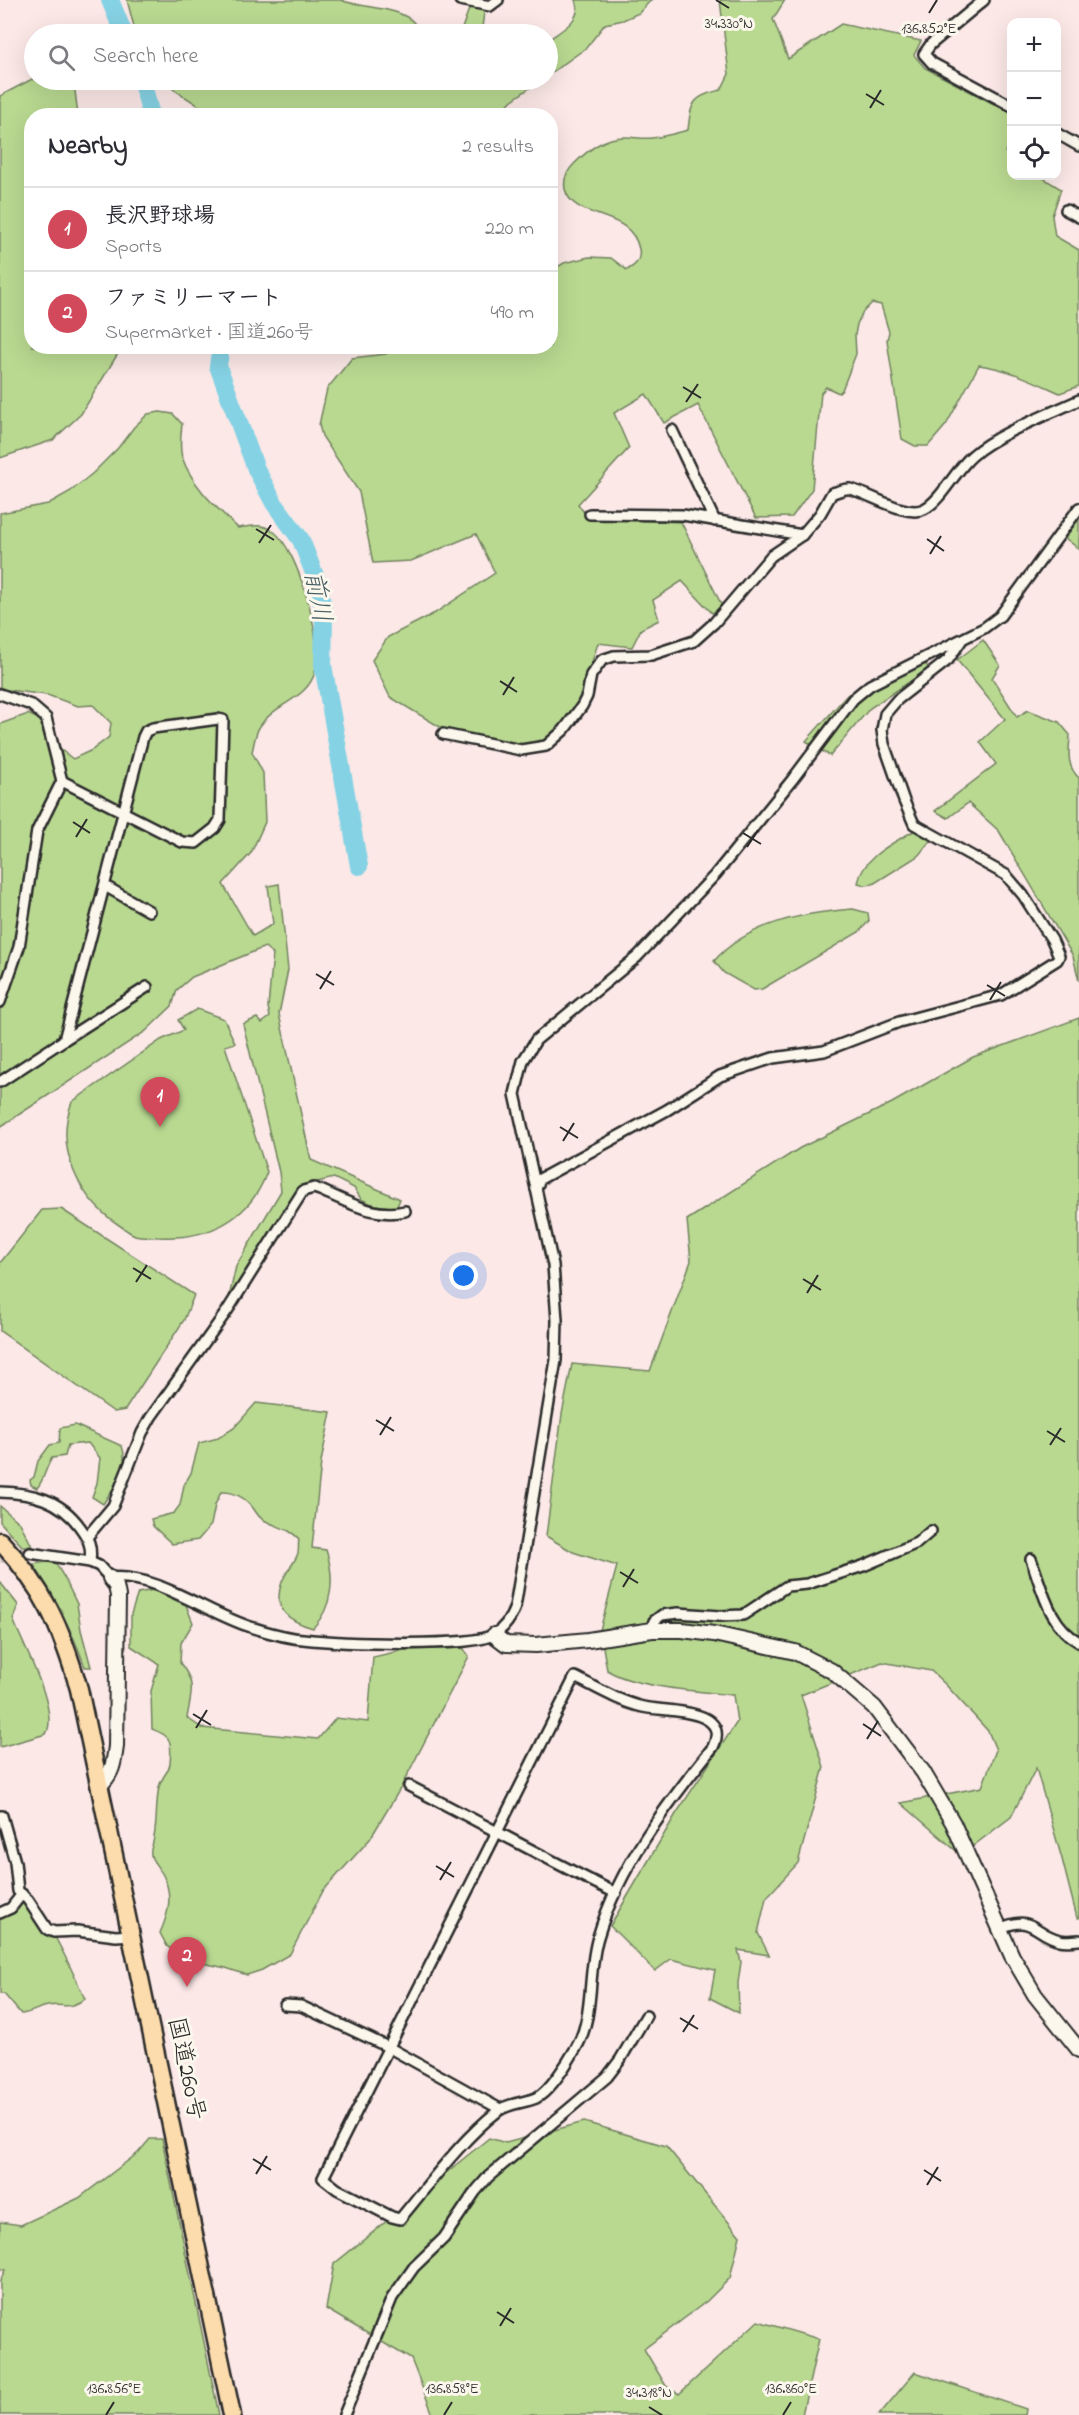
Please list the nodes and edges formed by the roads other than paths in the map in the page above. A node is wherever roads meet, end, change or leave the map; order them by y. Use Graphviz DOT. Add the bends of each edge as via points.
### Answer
graph roads {
  1 [pos="460,0"];
  2 [pos="498,0"];
  3 [pos="984,0"];
  4 [pos="1007,104"];
  5 [pos="1061,136"];
  6 [pos="1079,146"];
  7 [pos="1066,210"];
  8 [pos="1079,217"];
  9 [pos="1079,400"];
  10 [pos="672,430"];
  11 [pos="1079,508"];
  12 [pos="590,514"];
  13 [pos="715,521"];
  14 [pos="802,535"];
  15 [pos="963,639"];
  16 [pos="0,694"];
  17 [pos="443,734"];
  18 [pos="62,781"];
  19 [pos="124,813"];
  20 [pos="105,886"];
  21 [pos="149,911"];
  22 [pos="147,987"];
  23 [pos="0,1002"];
  24 [pos="64,1040"];
  25 [pos="0,1082"];
  26 [pos="536,1190"];
  27 [pos="405,1211"];
  28 [pos="0,1492"];
  29 [pos="931,1531"];
  30 [pos="87,1537"];
  31 [pos="0,1541"];
  32 [pos="30,1553"];
  33 [pos="1031,1559"];
  34 [pos="90,1562"];
  35 [pos="110,1578"];
  36 [pos="652,1629"];
  37 [pos="494,1635"];
  38 [pos="1079,1642"];
  39 [pos="99,1786"];
  40 [pos="409,1786"];
  41 [pos="0,1816"];
  42 [pos="497,1831"];
  43 [pos="616,1893"];
  44 [pos="22,1894"];
  45 [pos="0,1913"];
  46 [pos="999,1929"];
  47 [pos="132,1935"];
  48 [pos="1079,1940"];
  49 [pos="285,2005"];
  50 [pos="646,2016"];
  51 [pos="388,2047"];
  52 [pos="1079,2050"];
  53 [pos="500,2109"];
  54 [pos="232,2415"];
  55 [pos="344,2415"];
  1 -- 2 [label="street" via="489,6"];
  3 -- 4 [label="street" via="924,54 932,63"];
  5 -- 6 [label="street"];
  7 -- 8 [label="street"];
  9 -- 14 [label="street" via="974,454 923,510 912,512 848,488 832,493"];
  10 -- 13 [label="street"];
  11 -- 15 [label="street" via="1000,616"];
  12 -- 13 [label="street" via="683,515"];
  13 -- 14 [label="street"];
  14 -- 17 [label="street" via="771,556 694,641 651,655 602,660 591,675 582,706 546,746 521,750"];
  15 -- 26 [label="street" via="870,685 853,699 748,835 665,929 536,1040 523,1061 515,1094"];
  15 -- 26 [label="street" via="948,660 885,714 884,744 914,824 1006,875 1052,940 1059,956 1056,960 1001,994 899,1022 824,1051 773,1058 720,1076 667,1110 540,1179"];
  16 -- 18 [label="street" via="32,705 46,718"];
  18 -- 19 [label="street"];
  18 -- 23 [label="street" via="37,831 19,947"];
  19 -- 19 [label="street" via="182,842 196,843 215,828 222,812 223,720 147,731"];
  19 -- 20 [label="street"];
  20 -- 21 [label="street"];
  20 -- 24 [label="street"];
  22 -- 24 [label="street"];
  24 -- 25 [label="street"];
  26 -- 37 [label="street" via="553,1265 556,1360 515,1607"];
  27 -- 30 [label="street" via="374,1213 320,1190 303,1191 226,1311 151,1417 113,1506"];
  28 -- 30 [label="street" via="29,1495 58,1505 72,1515"];
  29 -- 36 [label="street" via="917,1543 863,1566 807,1584 787,1586 743,1615 663,1615 654,1621"];
  30 -- 34 [label="street" via="92,1548"];
  31 -- 39 [label="highway, 国道260号" via="46,1599 65,1641"];
  32 -- 34 [label="street"];
  33 -- 38 [label="street" via="1053,1617"];
  34 -- 35 [label="street"];
  35 -- 37 [label="street" via="135,1578 222,1617 304,1639 464,1642"];
  35 -- 39 [label="street" via="118,1596 116,1746 108,1778"];
  36 -- 37 [label="street" via="536,1645 506,1644"];
  36 -- 46 [label="street" via="714,1634 795,1652 849,1684 874,1707 923,1772 953,1823"];
  39 -- 47 [label="highway, 国道260号"];
  40 -- 42 [label="street"];
  41 -- 44 [label="street" via="15,1862 18,1891"];
  42 -- 43 [label="street"];
  42 -- 43 [label="street" via="575,1677 611,1696 644,1707 702,1717 717,1733 713,1747 662,1812"];
  42 -- 51 [label="street"];
  43 -- 53 [label="street" via="591,1964 587,2014 578,2045 538,2097"];
  44 -- 45 [label="street"];
  44 -- 47 [label="street" via="47,1929 54,1932"];
  46 -- 48 [label="street" via="1029,1924 1059,1940"];
  46 -- 52 [label="street" via="1035,1995"];
  47 -- 54 [label="highway, 国道260号"];
  49 -- 51 [label="street" via="301,2006"];
  50 -- 55 [label="street" via="607,2077 488,2177 444,2238 414,2267 392,2298"];
  51 -- 53 [label="street"];
  51 -- 53 [label="street" via="324,2178 338,2190 400,2219 471,2134"];
}
